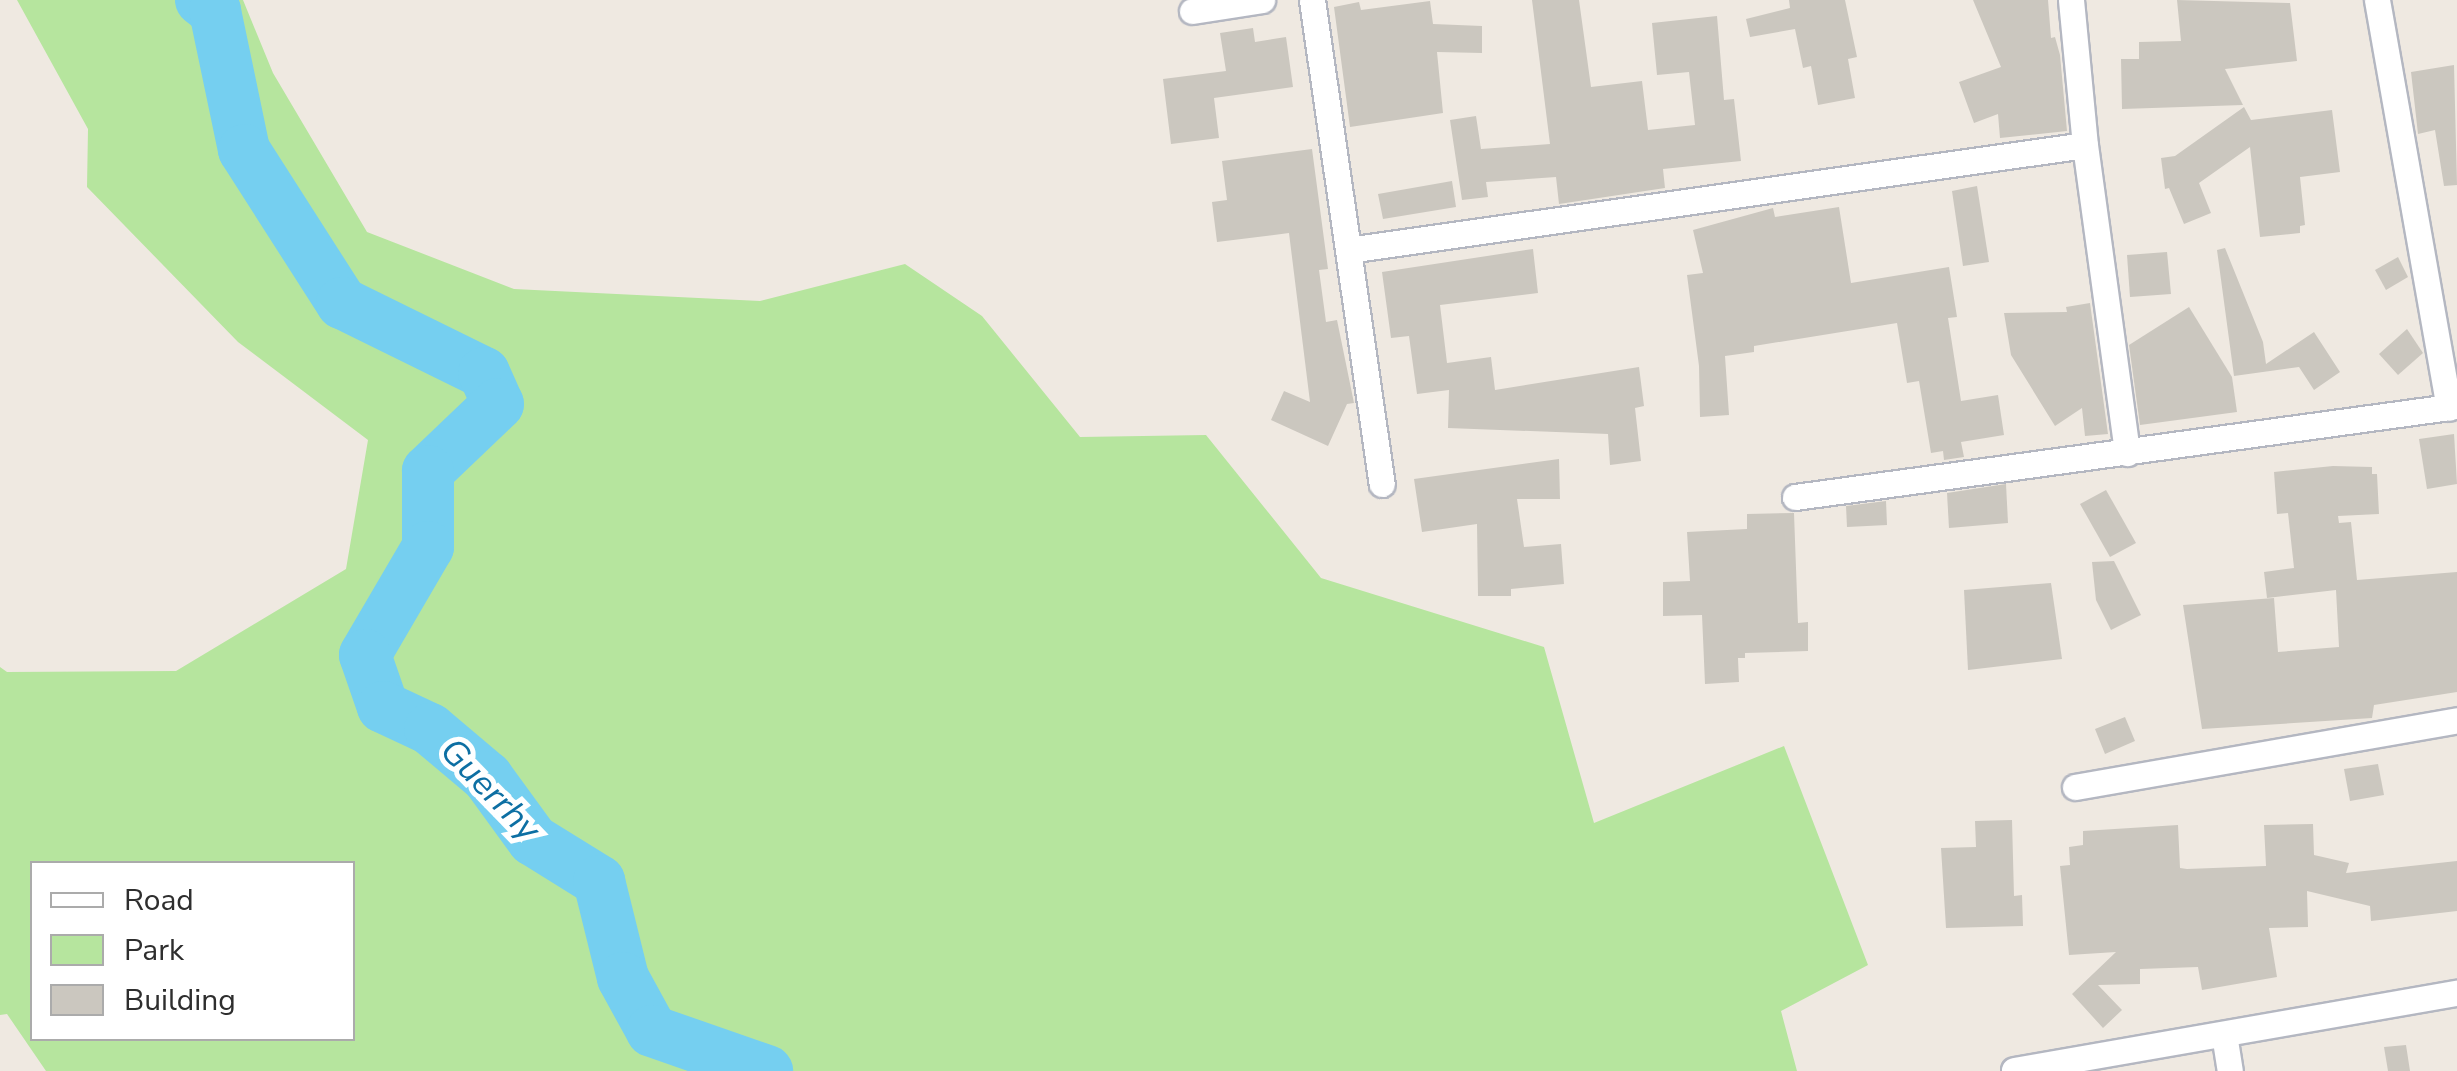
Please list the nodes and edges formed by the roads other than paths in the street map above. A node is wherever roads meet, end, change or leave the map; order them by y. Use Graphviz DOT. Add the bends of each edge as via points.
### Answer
graph roads {
  1 [pos="1262,0"];
  2 [pos="1312,0"];
  3 [pos="2071,0"];
  4 [pos="2377,0"];
  5 [pos="1192,11"];
  6 [pos="2085,145"];
  7 [pos="1348,250"];
  8 [pos="2453,407"];
  9 [pos="2127,454"];
  10 [pos="1382,484"];
  11 [pos="1795,498"];
  12 [pos="2457,720"];
  13 [pos="2075,787"];
  14 [pos="2457,993"];
  15 [pos="2224,1034"];
  16 [pos="2014,1070"];
  17 [pos="2230,1071"];
  1 -- 5 [label="street"];
  2 -- 7 [label="street"];
  3 -- 6 [label="street"];
  4 -- 8 [label="street"];
  6 -- 7 [label="street"];
  6 -- 9 [label="street"];
  7 -- 10 [label="street"];
  8 -- 9 [label="street"];
  9 -- 11 [label="street"];
  12 -- 13 [label="street"];
  14 -- 15 [label="street"];
  15 -- 16 [label="street"];
  15 -- 17 [label="street"];
}
